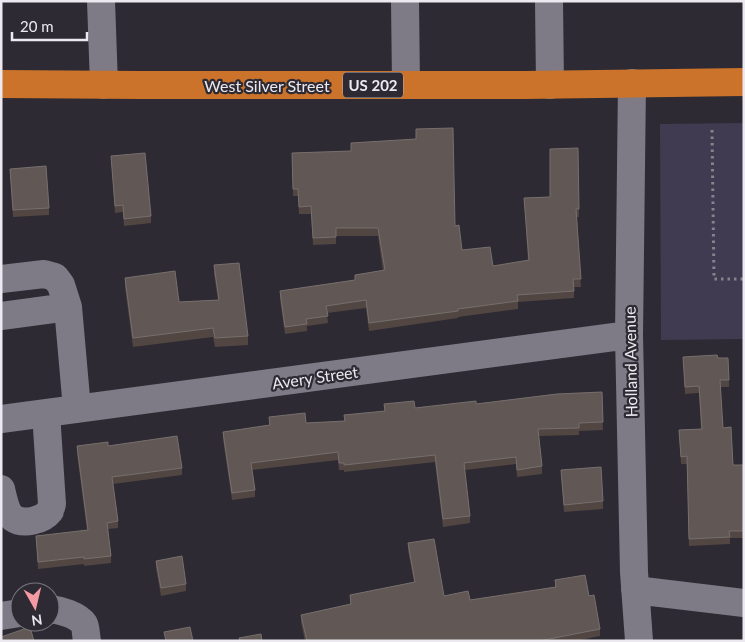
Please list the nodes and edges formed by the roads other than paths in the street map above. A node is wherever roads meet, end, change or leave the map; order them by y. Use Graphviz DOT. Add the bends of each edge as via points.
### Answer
graph roads {
  1 [pos="101,1"];
  2 [pos="405,1"];
  3 [pos="549,1"];
  4 [pos="744,82"];
  5 [pos="632,83"];
  6 [pos="2,84"];
  7 [pos="550,84"];
  8 [pos="104,85"];
  9 [pos="406,85"];
  10 [pos="1,279"];
  11 [pos="68,307"];
  12 [pos="1,316"];
  13 [pos="629,336"];
  14 [pos="77,409"];
  15 [pos="46,413"];
  16 [pos="1,419"];
  17 [pos="1,489"];
  18 [pos="635,590"];
  19 [pos="744,603"];
  20 [pos="60,610"];
  21 [pos="87,641"];
  22 [pos="640,641"];
  1 -- 8 [label="street"];
  2 -- 9 [label="street"];
  3 -- 7 [label="street"];
  4 -- 5 [label="highway, West Silver Street / US 202"];
  5 -- 7 [label="highway, West Silver Street / US 202"];
  5 -- 13 [label="street, Holland Avenue"];
  6 -- 8 [label="highway, West Silver Street / US 202"];
  7 -- 9 [label="highway, West Silver Street / US 202"];
  8 -- 9 [label="highway, West Silver Street / US 202"];
  10 -- 11 [label="street" via="44,274 55,277"];
  11 -- 12 [label="street"];
  11 -- 14 [label="street"];
  13 -- 14 [label="street, Avery Street"];
  13 -- 18 [label="street, Holland Avenue"];
  14 -- 15 [label="street, Avery Street"];
  15 -- 16 [label="street, Avery Street"];
  15 -- 17 [label="street" via="52,495 50,511 31,522 12,518"];
  18 -- 19 [label="street"];
  18 -- 22 [label="street, Holland Avenue"];
  20 -- 21 [label="street" via="84,624"];
}
